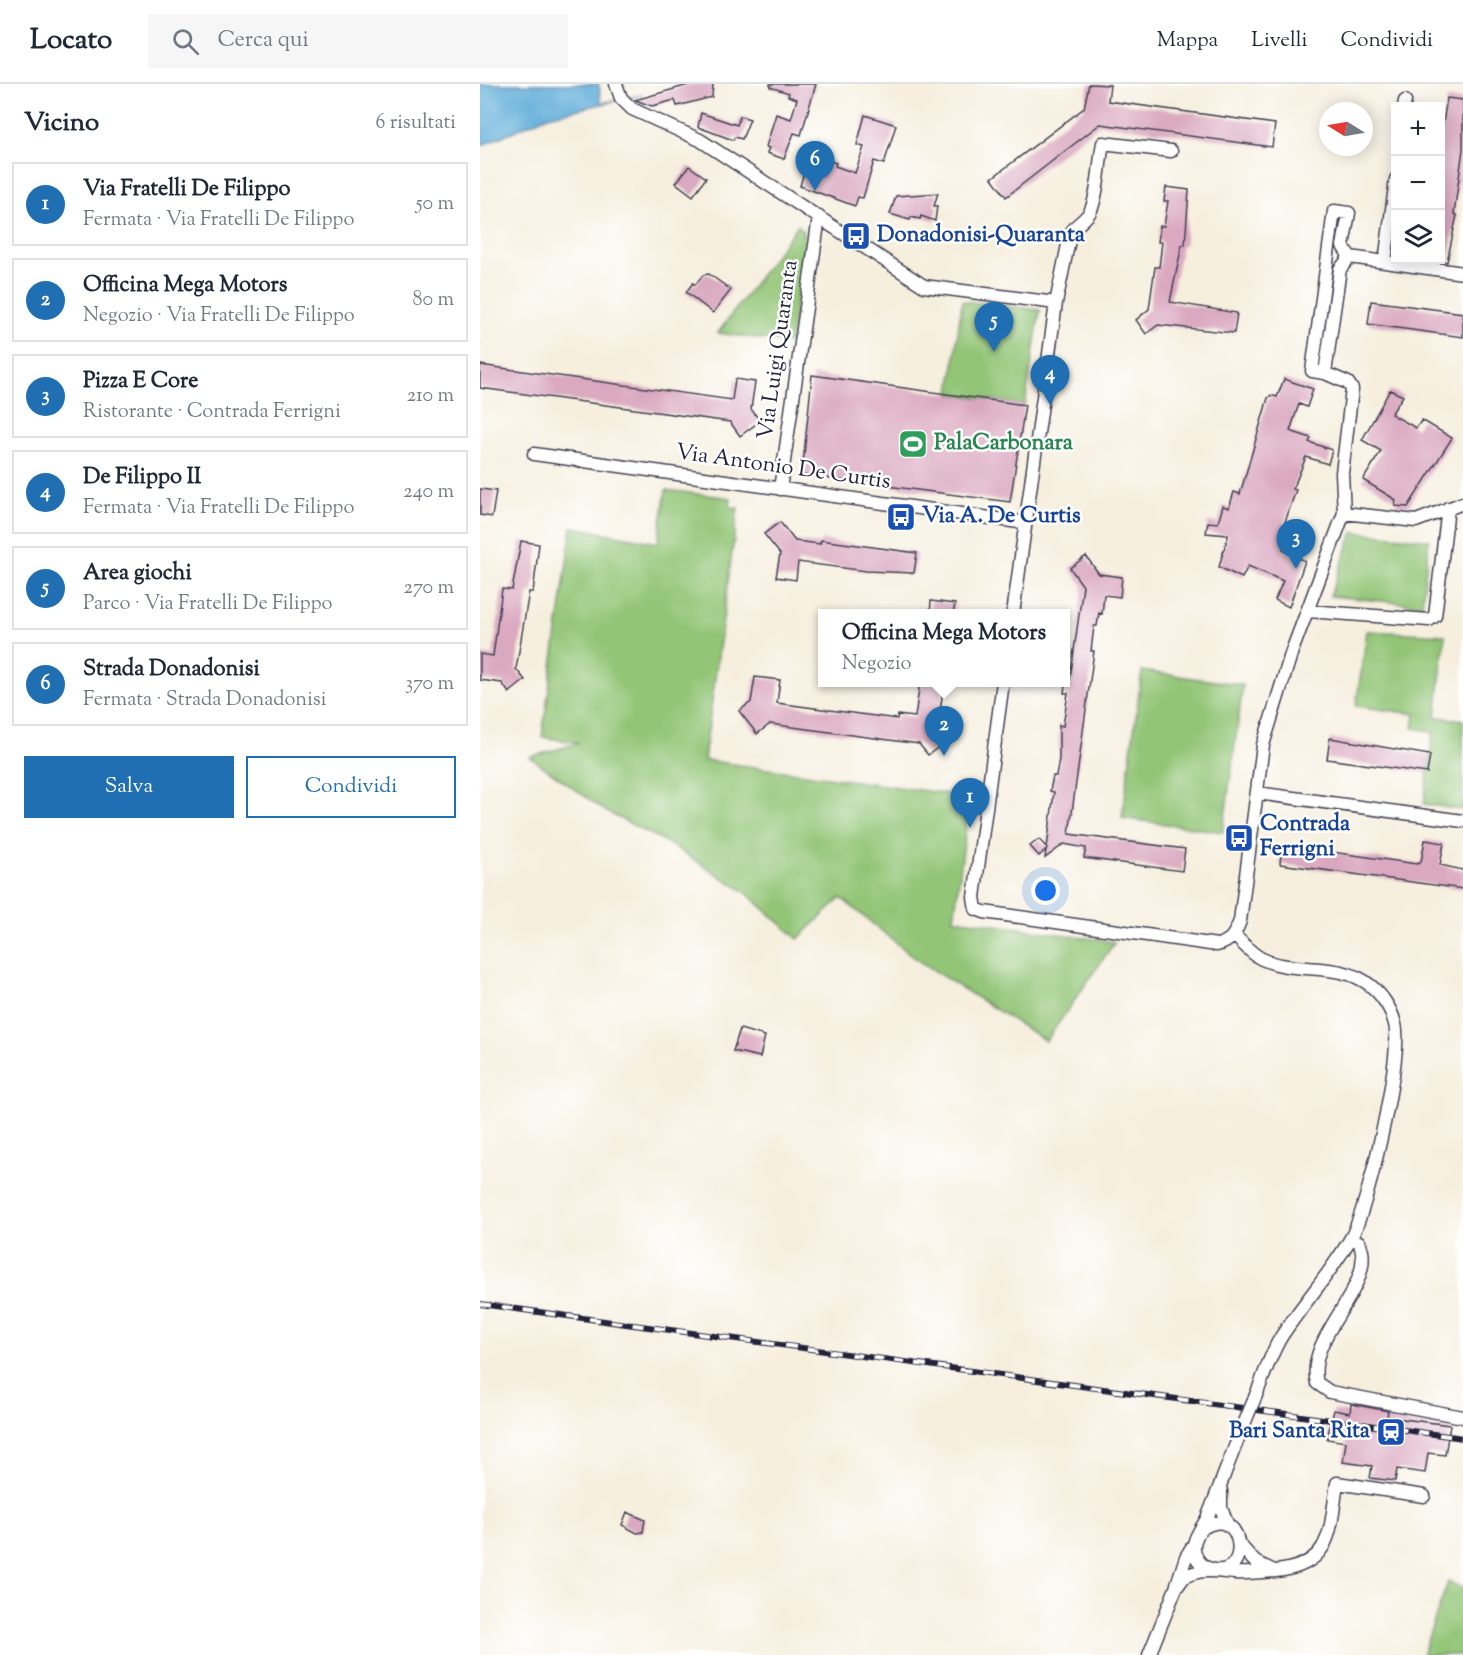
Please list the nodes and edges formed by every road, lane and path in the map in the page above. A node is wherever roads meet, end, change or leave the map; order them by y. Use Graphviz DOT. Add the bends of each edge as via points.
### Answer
graph roads {
  1 [pos="616,84"];
  2 [pos="1171,152"];
  3 [pos="1391,210"];
  4 [pos="819,217"];
  5 [pos="1350,257"];
  6 [pos="1385,262"];
  7 [pos="1463,273"];
  8 [pos="1056,303"];
  9 [pos="1325,373"];
  10 [pos="534,454"];
  11 [pos="780,489"];
  12 [pos="1463,503"];
  13 [pos="1448,508"];
  14 [pos="1344,513"];
  15 [pos="1026,523"];
  16 [pos="1014,609"];
  17 [pos="1308,612"];
  18 [pos="1002,687"];
  19 [pos="1257,792"];
  20 [pos="1463,821"];
  21 [pos="1234,935"];
  22 [pos="1351,1238"];
  23 [pos="1463,1417"];
  24 [pos="1224,1474"];
  25 [pos="1424,1496"];
  26 [pos="1228,1526"];
  27 [pos="1200,1530"];
  28 [pos="1194,1544"];
  29 [pos="1240,1545"];
  30 [pos="1216,1570"];
  31 [pos="1280,1570"];
  32 [pos="1176,1588"];
  33 [pos="1149,1655"];
  1 -- 4 [label="street" via="621,98 632,110 700,140"];
  2 -- 8 [label="street" via="1103,143 1092,209 1073,228"];
  3 -- 6 [label="street"];
  4 -- 8 [label="street" via="924,286"];
  4 -- 11 [label="street, Via Luigi Quaranta"];
  5 -- 6 [label="street"];
  5 -- 9 [label="street" via="1340,269"];
  5 -- 9 [label="street" via="1343,246 1349,213 1334,211 1312,371"];
  6 -- 7 [label="street"];
  8 -- 15 [label="street"];
  9 -- 14 [label="street" via="1348,383 1352,389 1342,473"];
  10 -- 11 [label="street, Via Antonio De Curtis"];
  11 -- 15 [label="street, Via Antonio De Curtis"];
  12 -- 13 [label="street"];
  13 -- 14 [label="street" via="1416,521"];
  13 -- 17 [label="street" via="1435,616 1429,620"];
  14 -- 17 [label="street"];
  15 -- 16 [label="street"];
  17 -- 19 [label="street" via="1263,745"];
  18 -- 21 [label="street" via="974,897 976,909 1217,945"];
  19 -- 20 [label="street"];
  19 -- 21 [label="street" via="1240,921"];
  21 -- 22 [label="street" via="1251,952 1267,960 1357,977 1371,986 1390,1011 1397,1047 1393,1076"];
  22 -- 23 [label="street" via="1364,1251 1363,1260 1352,1290 1319,1351 1315,1364 1317,1383 1330,1392"];
  22 -- 24 [label="street, bridge" via="1281,1337"];
  24 -- 26 [label="street" via="1221,1508"];
  24 -- 27 [label="street"];
  25 -- 31 [label="street" via="1337,1483 1330,1530 1322,1549 1309,1563"];
  26 -- 27 [label="street" via="1213,1523"];
  26 -- 29 [label="street"];
  27 -- 28 [label="street"];
  28 -- 30 [label="street" via="1197,1559"];
  28 -- 32 [label="street"];
  29 -- 30 [label="street" via="1236,1560"];
  29 -- 31 [label="street" via="1255,1562"];
  30 -- 31 [label="street"];
  30 -- 32 [label="street" via="1188,1574"];
  32 -- 33 [label="street"];
}
